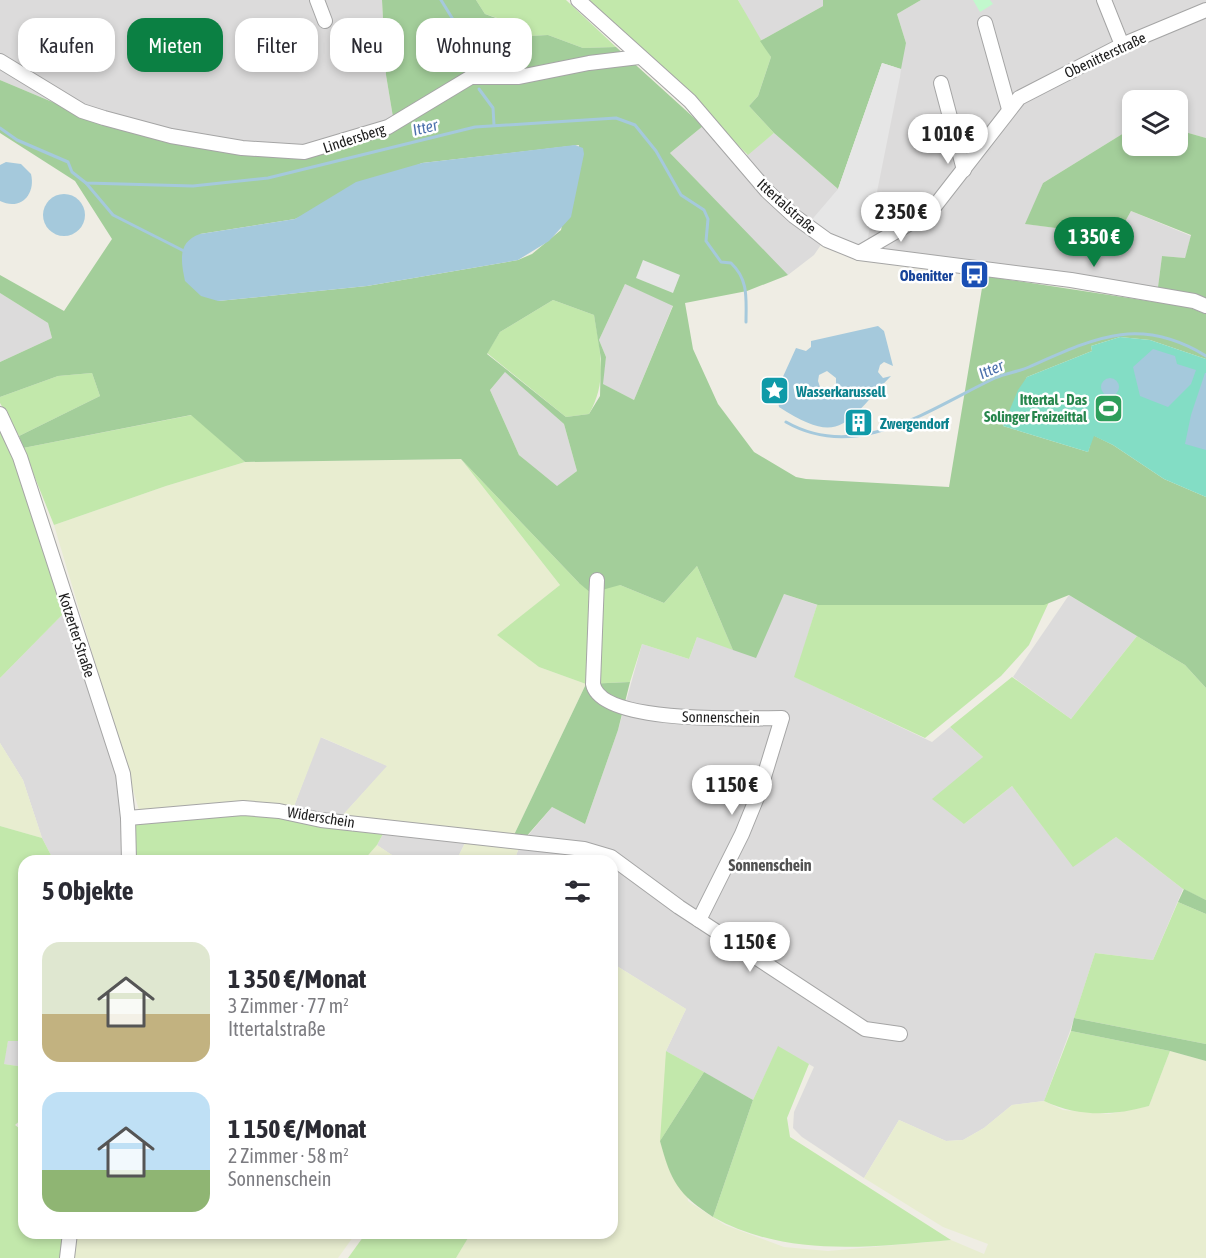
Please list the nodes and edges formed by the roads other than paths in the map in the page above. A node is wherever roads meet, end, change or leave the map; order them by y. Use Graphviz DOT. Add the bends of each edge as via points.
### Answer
graph roads {
  1 [pos="317,0"];
  2 [pos="578,0"];
  3 [pos="1104,0"];
  4 [pos="1206,10"];
  5 [pos="325,21"];
  6 [pos="985,23"];
  7 [pos="1122,45"];
  8 [pos="639,57"];
  9 [pos="0,61"];
  10 [pos="940,83"];
  11 [pos="1010,109"];
  12 [pos="964,170"];
  13 [pos="859,253"];
  14 [pos="1206,306"];
  15 [pos="0,414"];
  16 [pos="597,580"];
  17 [pos="129,818"];
  18 [pos="129,855"];
  19 [pos="604,855"];
  20 [pos="618,862"];
  21 [pos="699,920"];
  22 [pos="900,1034"];
  23 [pos="69,1239"];
  24 [pos="67,1258"];
  1 -- 5 [label="street"];
  2 -- 8 [label="street, Ittertalstraße"];
  3 -- 7 [label="street"];
  4 -- 7 [label="street, Obenitterstraße"];
  6 -- 11 [label="street"];
  7 -- 11 [label="street, Obenitterstraße" via="1019,98"];
  8 -- 9 [label="street, Lindersberg" via="519,77 471,77 397,123 304,152 242,148 171,136 104,118 82,111"];
  8 -- 13 [label="street, Ittertalstraße" via="690,101 767,191 794,216 827,240"];
  10 -- 12 [label="street"];
  11 -- 12 [label="street, Obenitterstraße"];
  12 -- 13 [label="street, Obenitterstraße" via="931,211"];
  13 -- 14 [label="street, Ittertalstraße" via="1071,280"];
  15 -- 17 [label="street, Kotzerter Straße" via="20,457 123,774"];
  16 -- 21 [label="street, Sonnenschein" via="593,684 599,696 624,709 666,716 782,718 742,834"];
  17 -- 18 [label="street, Kotzerter Straße"];
  17 -- 19 [label="street, Widerschein" via="243,808 279,810 321,820 513,840"];
  20 -- 21 [label="street, Widerschein"];
  21 -- 22 [label="street" via="865,1029"];
  23 -- 24 [label="street"];
}
